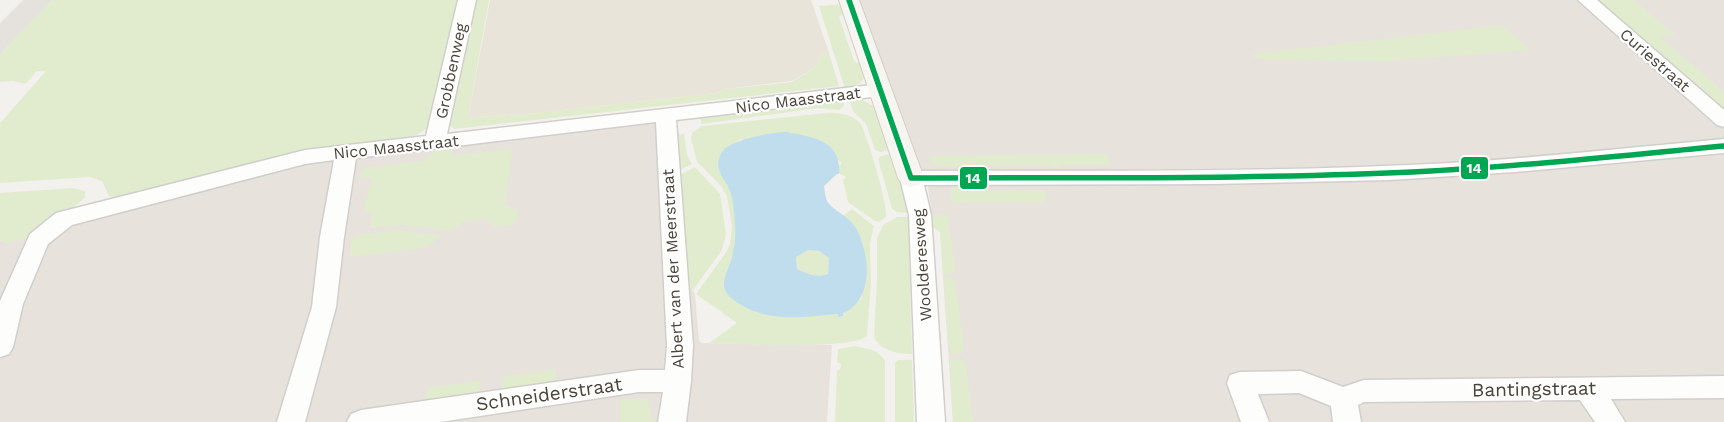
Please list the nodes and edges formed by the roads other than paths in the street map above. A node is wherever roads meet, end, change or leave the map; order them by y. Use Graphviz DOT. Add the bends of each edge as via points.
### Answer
graph roads {
  1 [pos="467,0"];
  2 [pos="849,0"];
  3 [pos="1587,0"];
  4 [pos="880,90"];
  5 [pos="666,115"];
  6 [pos="1724,121"];
  7 [pos="435,143"];
  8 [pos="1724,146"];
  9 [pos="346,152"];
  10 [pos="911,178"];
  11 [pos="0,347"];
  12 [pos="678,381"];
  13 [pos="1724,386"];
  14 [pos="1587,388"];
  15 [pos="1346,411"];
  16 [pos="291,422"];
  17 [pos="362,422"];
  18 [pos="672,422"];
  19 [pos="931,422"];
  20 [pos="1255,422"];
  21 [pos="1612,422"];
  1 -- 7 [label="street, Grobbenweg"];
  2 -- 4 [label="street, Woolderesweg"];
  3 -- 6 [label="street, Curiestraat"];
  4 -- 5 [label="street, Nico Maasstraat"];
  4 -- 10 [label="street, Woolderesweg"];
  5 -- 7 [label="street, Nico Maasstraat"];
  5 -- 12 [label="street, Albert van der Meerstraat" via="680,346"];
  7 -- 9 [label="street, Nico Maasstraat"];
  8 -- 10 [label="street" via="1390,173"];
  9 -- 11 [label="street, Nico Maasstraat" via="280,162 64,219 38,240 11,304"];
  9 -- 16 [label="street" via="324,307"];
  10 -- 19 [label="street, Woolderesweg" via="920,215"];
  12 -- 17 [label="street, Schneiderstraat" via="639,381"];
  12 -- 18 [label="street, Albert van der Meerstraat"];
  13 -- 14 [label="street, Bantingstraat"];
  14 -- 15 [label="street, Bantingstraat" via="1364,391 1352,394"];
  14 -- 21 [label="street"];
  15 -- 20 [label="street, Bantingstraat" via="1301,382 1240,383"];
}
